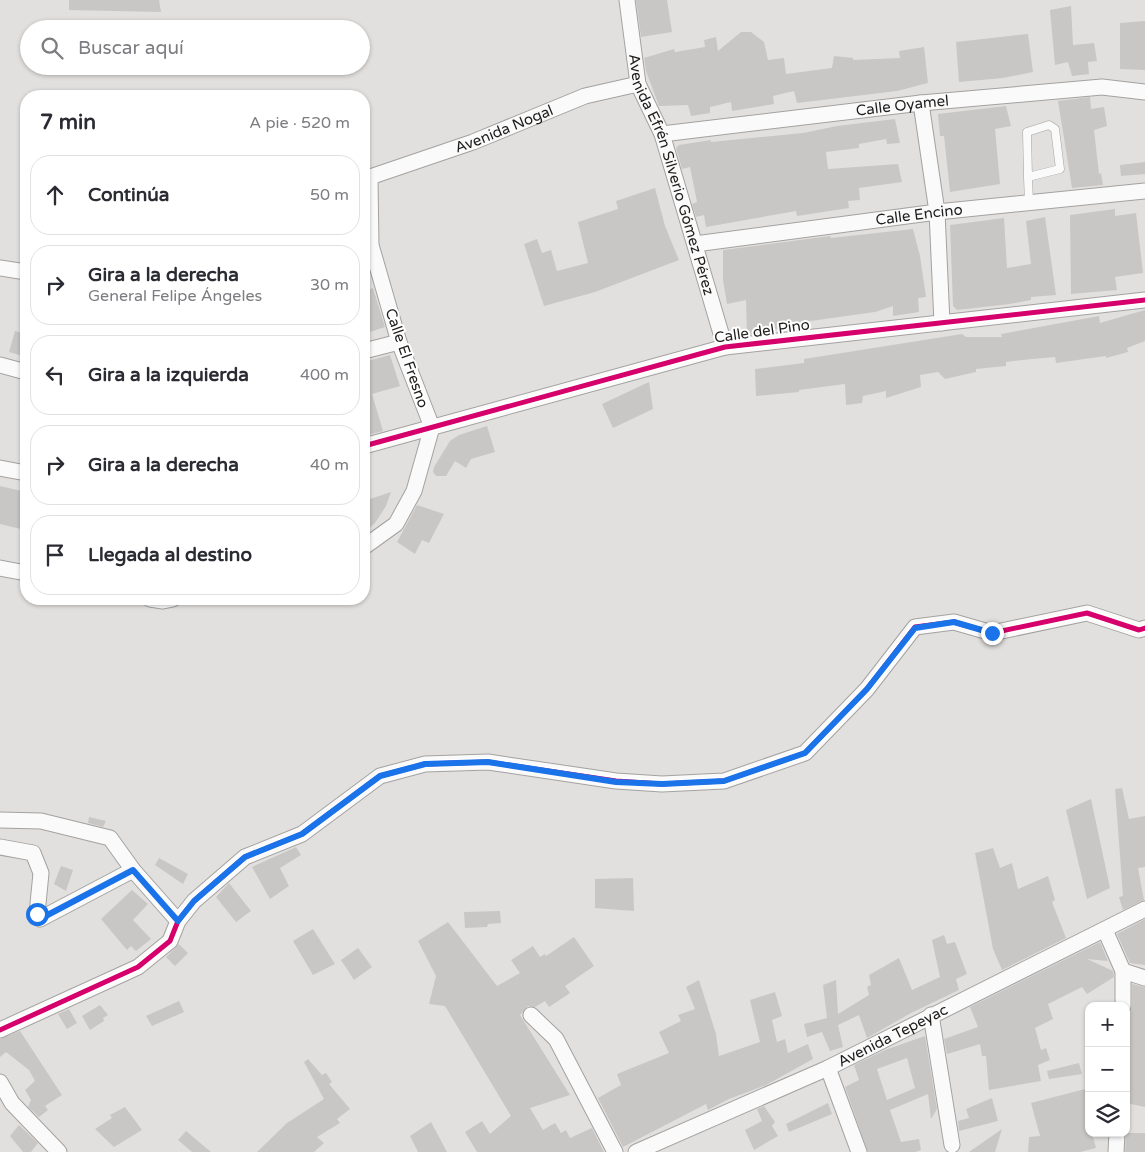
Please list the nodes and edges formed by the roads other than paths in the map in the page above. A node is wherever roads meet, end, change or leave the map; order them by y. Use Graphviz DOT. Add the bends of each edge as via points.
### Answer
graph roads {
  1 [pos="627,0"];
  2 [pos="638,84"];
  3 [pos="1145,92"];
  4 [pos="921,103"];
  5 [pos="662,134"];
  6 [pos="370,177"];
  7 [pos="1028,177"];
  8 [pos="1145,191"];
  9 [pos="1029,203"];
  10 [pos="937,212"];
  11 [pos="696,244"];
  12 [pos="370,255"];
  13 [pos="0,268"];
  14 [pos="20,271"];
  15 [pos="1145,300"];
  16 [pos="942,323"];
  17 [pos="399,342"];
  18 [pos="725,347"];
  19 [pos="370,349"];
  20 [pos="0,365"];
  21 [pos="20,370"];
  22 [pos="432,427"];
  23 [pos="370,444"];
  24 [pos="0,468"];
  25 [pos="20,473"];
  26 [pos="370,543"];
  27 [pos="0,568"];
  28 [pos="20,572"];
  29 [pos="1145,628"];
  30 [pos="0,820"];
  31 [pos="0,846"];
  32 [pos="133,870"];
  33 [pos="1145,909"];
  34 [pos="178,921"];
  35 [pos="1105,930"];
  36 [pos="1123,971"];
  37 [pos="1145,978"];
  38 [pos="1123,1002"];
  39 [pos="531,1015"];
  40 [pos="931,1015"];
  41 [pos="0,1030"];
  42 [pos="828,1068"];
  43 [pos="0,1082"];
  44 [pos="1117,1137"];
  45 [pos="952,1145"];
  46 [pos="59,1152"];
  47 [pos="615,1152"];
  48 [pos="636,1152"];
  49 [pos="859,1152"];
  50 [pos="1116,1152"];
  1 -- 2 [label="street, Avenida Efrén Silverio Gómez Pérez"];
  2 -- 5 [label="street, Avenida Efrén Silverio Gómez Pérez"];
  2 -- 6 [label="street, Avenida Nogal" via="585,96 472,142"];
  3 -- 4 [label="street, Calle Oyamel" via="1102,87"];
  4 -- 5 [label="street, Calle Oyamel"];
  4 -- 10 [label="street"];
  5 -- 11 [label="street, Avenida Efrén Silverio Gómez Pérez"];
  7 -- 7 [label="lane" via="1027,132 1052,126 1060,169"];
  7 -- 9 [label="lane"];
  8 -- 9 [label="street, Calle Encino"];
  9 -- 10 [label="street, Calle Encino"];
  10 -- 11 [label="street, Calle Encino"];
  10 -- 16 [label="street"];
  11 -- 18 [label="street, Avenida Efrén Silverio Gómez Pérez"];
  12 -- 17 [label="street, Calle El Fresno"];
  13 -- 14 [label="street"];
  15 -- 16 [label="street, Calle del Pino"];
  16 -- 18 [label="street, Calle del Pino"];
  17 -- 19 [label="street"];
  17 -- 22 [label="street, Calle El Fresno"];
  18 -- 22 [label="street, Calle del Pino"];
  20 -- 21 [label="street"];
  22 -- 23 [label="street, Calle del Pino"];
  22 -- 26 [label="street, Calle El Fresno" via="414,491 396,524"];
  24 -- 25 [label="street"];
  27 -- 28 [label="street"];
  29 -- 34 [label="street" via="1139,630 1087,613 992,633 954,622 915,628 867,689 805,753 724,781 616,782 488,762 425,764 380,776 302,834 245,857 194,901"];
  30 -- 32 [label="street" via="41,822 110,838"];
  31 -- 32 [label="street" via="33,853 41,873 37,914 40,919"];
  32 -- 34 [label="street"];
  33 -- 35 [label="street, Avenida Tepeyac"];
  34 -- 41 [label="street" via="170,941 138,967"];
  35 -- 36 [label="street"];
  35 -- 40 [label="street, Avenida Tepeyac"];
  36 -- 37 [label="street"];
  36 -- 38 [label="street"];
  39 -- 47 [label="street" via="556,1039"];
  40 -- 42 [label="street, Avenida Tepeyac"];
  40 -- 45 [label="street"];
  42 -- 48 [label="street, Avenida Tepeyac"];
  42 -- 49 [label="street"];
  43 -- 46 [label="street" via="12,1103"];
  44 -- 50 [label="street"];
}
